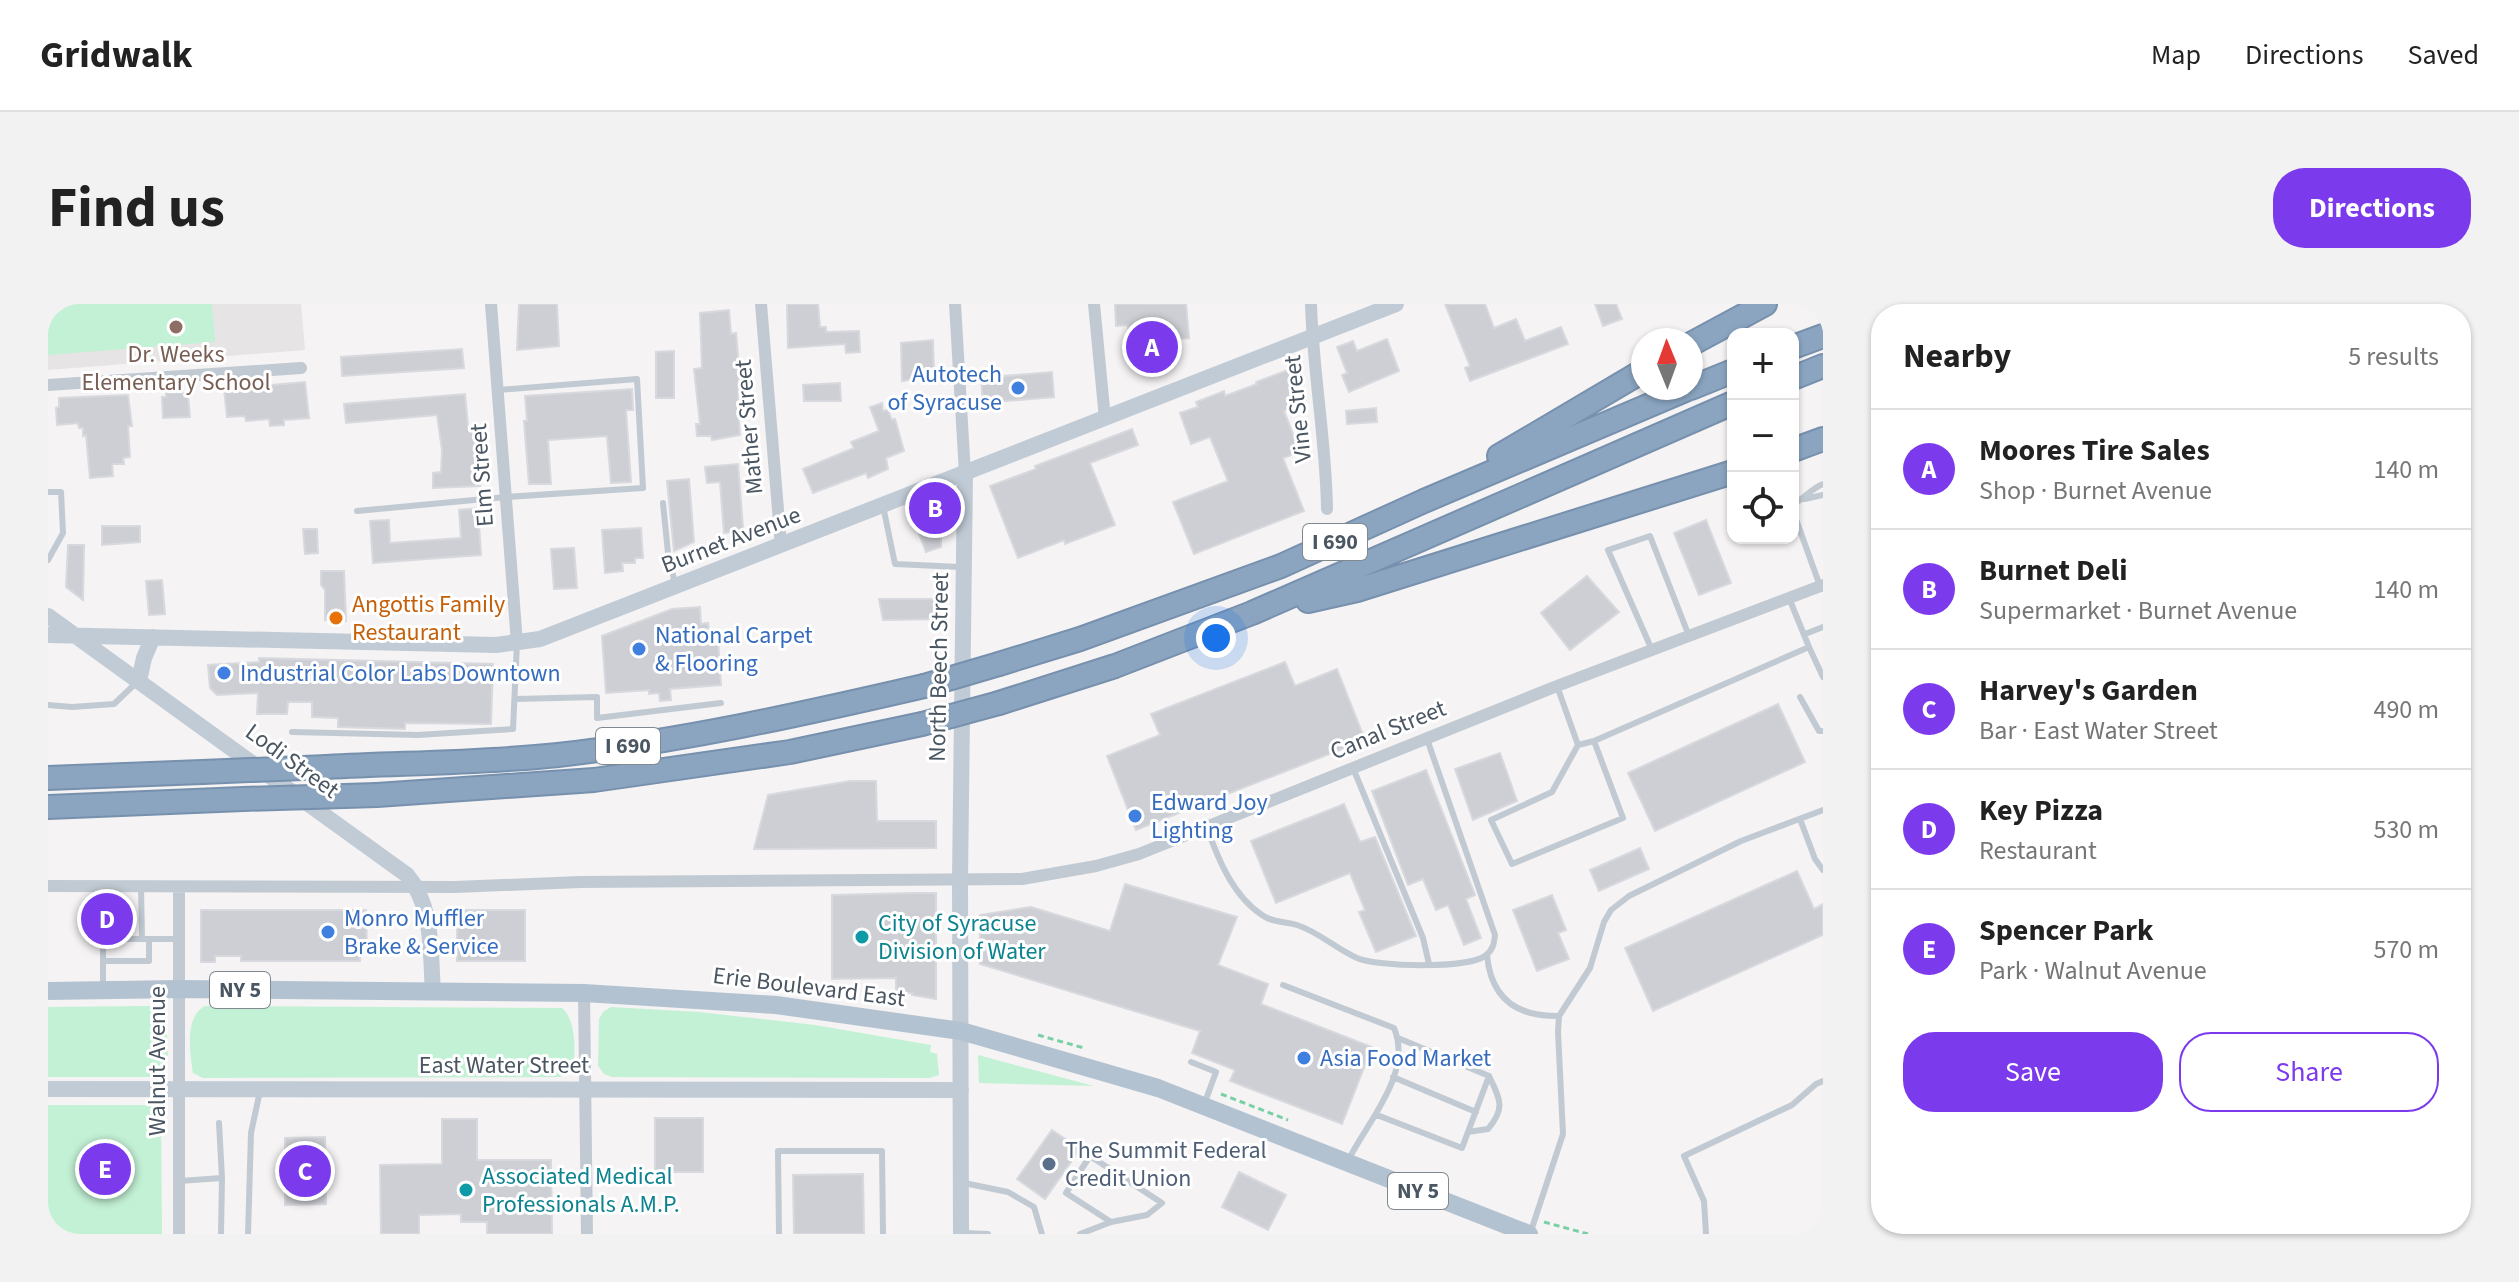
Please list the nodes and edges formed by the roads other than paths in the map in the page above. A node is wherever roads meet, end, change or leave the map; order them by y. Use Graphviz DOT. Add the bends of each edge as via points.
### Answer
graph roads {
  1 [pos="491,304"];
  2 [pos="761,304"];
  3 [pos="955,304"];
  4 [pos="1094,304"];
  5 [pos="1311,304"];
  6 [pos="1396,304"];
  7 [pos="1765,304"];
  8 [pos="1823,336"];
  9 [pos="1312,337"];
  10 [pos="1703,338"];
  11 [pos="1799,345"];
  12 [pos="1823,366"];
  13 [pos="301,368"];
  14 [pos="1727,373"];
  15 [pos="1799,376"];
  16 [pos="1631,378"];
  17 [pos="1703,383"];
  18 [pos="48,385"];
  19 [pos="498,390"];
  20 [pos="1662,400"];
  21 [pos="1727,406"];
  22 [pos="1105,419"];
  23 [pos="1823,439"];
  24 [pos="1799,448"];
  25 [pos="965,474"];
  26 [pos="1727,474"];
  27 [pos="1823,484"];
  28 [pos="48,492"];
  29 [pos="1823,495"];
  30 [pos="506,497"];
  31 [pos="1805,499"];
  32 [pos="1424,501"];
  33 [pos="1799,502"];
  34 [pos="663,503"];
  35 [pos="883,506"];
  36 [pos="1327,509"];
  37 [pos="357,511"];
  38 [pos="1799,526"];
  39 [pos="781,546"];
  40 [pos="48,560"];
  41 [pos="964,568"];
  42 [pos="1822,585"];
  43 [pos="676,587"];
  44 [pos="1789,598"];
  45 [pos="1252,613"];
  46 [pos="48,616"];
  47 [pos="1823,627"];
  48 [pos="1805,634"];
  49 [pos="48,635"];
  50 [pos="76,636"];
  51 [pos="1689,636"];
  52 [pos="153,637"];
  53 [pos="517,643"];
  54 [pos="1809,647"];
  55 [pos="1652,650"];
  56 [pos="1823,677"];
  57 [pos="139,681"];
  58 [pos="1557,686"];
  59 [pos="1800,697"];
  60 [pos="515,699"];
  61 [pos="721,703"];
  62 [pos="48,705"];
  63 [pos="1823,731"];
  64 [pos="292,732"];
  65 [pos="1427,739"];
  66 [pos="1594,741"];
  67 [pos="1578,745"];
  68 [pos="1353,768"];
  69 [pos="48,778"];
  70 [pos="48,807"];
  71 [pos="1823,810"];
  72 [pos="1800,819"];
  73 [pos="1207,828"];
  74 [pos="1823,870"];
  75 [pos="960,879"];
  76 [pos="48,886"];
  77 [pos="141,887"];
  78 [pos="179,887"];
  79 [pos="418,887"];
  80 [pos="145,939"];
  81 [pos="179,939"];
  82 [pos="1487,955"];
  83 [pos="103,961"];
  84 [pos="1429,964"];
  85 [pos="1283,985"];
  86 [pos="179,989"];
  87 [pos="103,990"];
  88 [pos="48,991"];
  89 [pos="433,992"];
  90 [pos="584,993"];
  91 [pos="1559,1016"];
  92 [pos="961,1031"];
  93 [pos="1398,1038"];
  94 [pos="1191,1062"];
  95 [pos="1489,1076"];
  96 [pos="1393,1077"];
  97 [pos="1823,1081"];
  98 [pos="48,1089"];
  99 [pos="180,1089"];
  100 [pos="261,1089"];
  101 [pos="586,1089"];
  102 [pos="961,1090"];
  103 [pos="1203,1105"];
  104 [pos="1476,1112"];
  105 [pos="1377,1115"];
  106 [pos="219,1123"];
  107 [pos="1468,1132"];
  108 [pos="1347,1162"];
  109 [pos="222,1178"];
  110 [pos="179,1181"];
  111 [pos="961,1182"];
  112 [pos="1111,1222"];
  113 [pos="961,1233"];
  114 [pos="179,1234"];
  115 [pos="221,1234"];
  116 [pos="248,1234"];
  117 [pos="587,1234"];
  118 [pos="779,1234"];
  119 [pos="883,1234"];
  120 [pos="988,1234"];
  121 [pos="1042,1234"];
  122 [pos="1080,1234"];
  123 [pos="1530,1234"];
  124 [pos="1706,1234"];
  1 -- 19 [label="street, Elm Street"];
  2 -- 39 [label="street, Mather Street"];
  3 -- 25 [label="street, North Beech Street"];
  4 -- 22 [label="street"];
  5 -- 9 [label="street, Vine Street"];
  6 -- 9 [label="street, Burnet Avenue"];
  7 -- 10 [label="highway"];
  8 -- 11 [label="highway"];
  9 -- 22 [label="street, Burnet Avenue"];
  9 -- 36 [label="street, Vine Street"];
  12 -- 15 [label="highway"];
  13 -- 18 [label="street"];
  14 -- 17 [label="highway, I 690"];
  16 -- 32 [label="highway"];
  19 -- 30 [label="street, Elm Street"];
  19 -- 30 [label="lane" via="637,379 640,412 643,488"];
  20 -- 32 [label="highway, I 690"];
  21 -- 45 [label="highway, I 690"];
  22 -- 25 [label="street, Burnet Avenue"];
  23 -- 24 [label="highway"];
  25 -- 35 [label="street, Burnet Avenue"];
  25 -- 41 [label="street, North Beech Street"];
  26 -- 45 [label="highway" via="1357,590"];
  27 -- 31 [label="lane"];
  28 -- 40 [label="lane" via="61,492 63,533"];
  29 -- 31 [label="lane"];
  30 -- 37 [label="lane"];
  30 -- 53 [label="street, Elm Street"];
  31 -- 33 [label="lane"];
  32 -- 69 [label="highway, I 690, bridge" via="1281,566 1080,639 924,686 770,722 555,755"];
  34 -- 43 [label="lane"];
  35 -- 39 [label="street, Burnet Avenue"];
  35 -- 41 [label="lane" via="895,564"];
  38 -- 42 [label="lane"];
  39 -- 43 [label="street, Burnet Avenue"];
  41 -- 75 [label="street, North Beech Street"];
  42 -- 44 [label="street, Canal Street"];
  43 -- 53 [label="street, Burnet Avenue"];
  44 -- 48 [label="lane"];
  44 -- 51 [label="street, Canal Street"];
  45 -- 70 [label="highway, I 690, bridge" via="1115,666 999,703 790,752 594,780 377,795"];
  46 -- 50 [label="street, Lodi Street"];
  47 -- 48 [label="lane"];
  48 -- 54 [label="lane"];
  49 -- 50 [label="street, Burnet Avenue"];
  50 -- 52 [label="street, Burnet Avenue"];
  50 -- 57 [label="street, Lodi Street"];
  51 -- 55 [label="street, Canal Street"];
  51 -- 55 [label="lane" via="1650,536 1608,550"];
  52 -- 53 [label="street, Burnet Avenue"];
  52 -- 57 [label="street"];
  53 -- 60 [label="lane"];
  54 -- 56 [label="lane"];
  54 -- 66 [label="lane"];
  55 -- 58 [label="street, Canal Street"];
  57 -- 62 [label="lane" via="114,704"];
  57 -- 79 [label="street, Lodi Street" via="372,848"];
  58 -- 65 [label="street, Canal Street"];
  58 -- 67 [label="lane"];
  59 -- 63 [label="lane"];
  60 -- 61 [label="lane" via="597,697 597,718"];
  60 -- 64 [label="lane" via="513,729 418,735"];
  65 -- 68 [label="street, Canal Street"];
  65 -- 82 [label="lane" via="1495,935"];
  66 -- 67 [label="lane"];
  66 -- 67 [label="lane" via="1623,818 1512,864 1491,820 1552,792"];
  68 -- 73 [label="street, Canal Street"];
  68 -- 84 [label="lane"];
  71 -- 72 [label="lane"];
  72 -- 74 [label="lane"];
  72 -- 91 [label="lane" via="1741,841 1611,910 1590,968"];
  73 -- 75 [label="street, Canal Street" via="1096,866 1022,879"];
  73 -- 84 [label="lane" via="1238,893 1262,916 1296,925 1358,959"];
  75 -- 79 [label="street, Canal Street"];
  75 -- 92 [label="street, North Beech Street"];
  76 -- 77 [label="street, Canal Street"];
  77 -- 78 [label="street, Canal Street"];
  77 -- 80 [label="lane"];
  78 -- 79 [label="street, Canal Street"];
  78 -- 81 [label="street, Walnut Avenue"];
  79 -- 89 [label="street" via="427,914"];
  80 -- 81 [label="lane"];
  80 -- 83 [label="lane" via="103,939"];
  80 -- 83 [label="lane" via="149,961"];
  81 -- 86 [label="street, Walnut Avenue"];
  82 -- 84 [label="lane"];
  82 -- 91 [label="lane" via="1499,993 1516,1009 1537,1017"];
  83 -- 87 [label="lane"];
  85 -- 93 [label="lane" via="1394,1028"];
  86 -- 87 [label="main road, Erie Boulevard East / NY 5"];
  86 -- 89 [label="main road, Erie Boulevard East / NY 5"];
  86 -- 99 [label="street, Walnut Avenue"];
  87 -- 88 [label="main road, Erie Boulevard East / NY 5"];
  89 -- 90 [label="main road, Erie Boulevard East / NY 5"];
  90 -- 92 [label="main road, Erie Boulevard East / NY 5" via="776,1005"];
  90 -- 101 [label="street"];
  91 -- 123 [label="lane" via="1563,1134"];
  92 -- 102 [label="street, North Beech Street"];
  92 -- 103 [label="main road, Erie Boulevard East / NY 5" via="1121,1075"];
  93 -- 95 [label="lane"];
  93 -- 96 [label="lane"];
  94 -- 103 [label="lane" via="1216,1072"];
  95 -- 104 [label="lane"];
  95 -- 107 [label="lane" via="1500,1100 1496,1119 1488,1129"];
  96 -- 104 [label="lane"];
  96 -- 105 [label="lane"];
  97 -- 124 [label="lane" via="1792,1105 1684,1156 1704,1201"];
  98 -- 99 [label="street, East Water Street"];
  99 -- 100 [label="street, East Water Street"];
  99 -- 110 [label="street, Walnut Avenue"];
  100 -- 101 [label="street, East Water Street"];
  100 -- 116 [label="lane" via="251,1133"];
  101 -- 102 [label="street, East Water Street"];
  101 -- 117 [label="street"];
  102 -- 111 [label="street, North Beech Street"];
  103 -- 108 [label="main road, Erie Boulevard East / NY 5"];
  104 -- 107 [label="lane"];
  105 -- 107 [label="lane" via="1462,1148"];
  105 -- 108 [label="lane"];
  106 -- 109 [label="lane"];
  108 -- 123 [label="main road, Erie Boulevard East / NY 5"];
  109 -- 110 [label="lane"];
  109 -- 115 [label="lane"];
  110 -- 114 [label="street, Walnut Avenue"];
  111 -- 113 [label="street, North Beech Street"];
  111 -- 121 [label="lane" via="1008,1192 1034,1207"];
  112 -- 112 [label="lane" via="1147,1215 1162,1203 1090,1156 1066,1193"];
  112 -- 122 [label="lane"];
  113 -- 120 [label="lane"];
  118 -- 119 [label="lane" via="778,1151 882,1151"];
}
